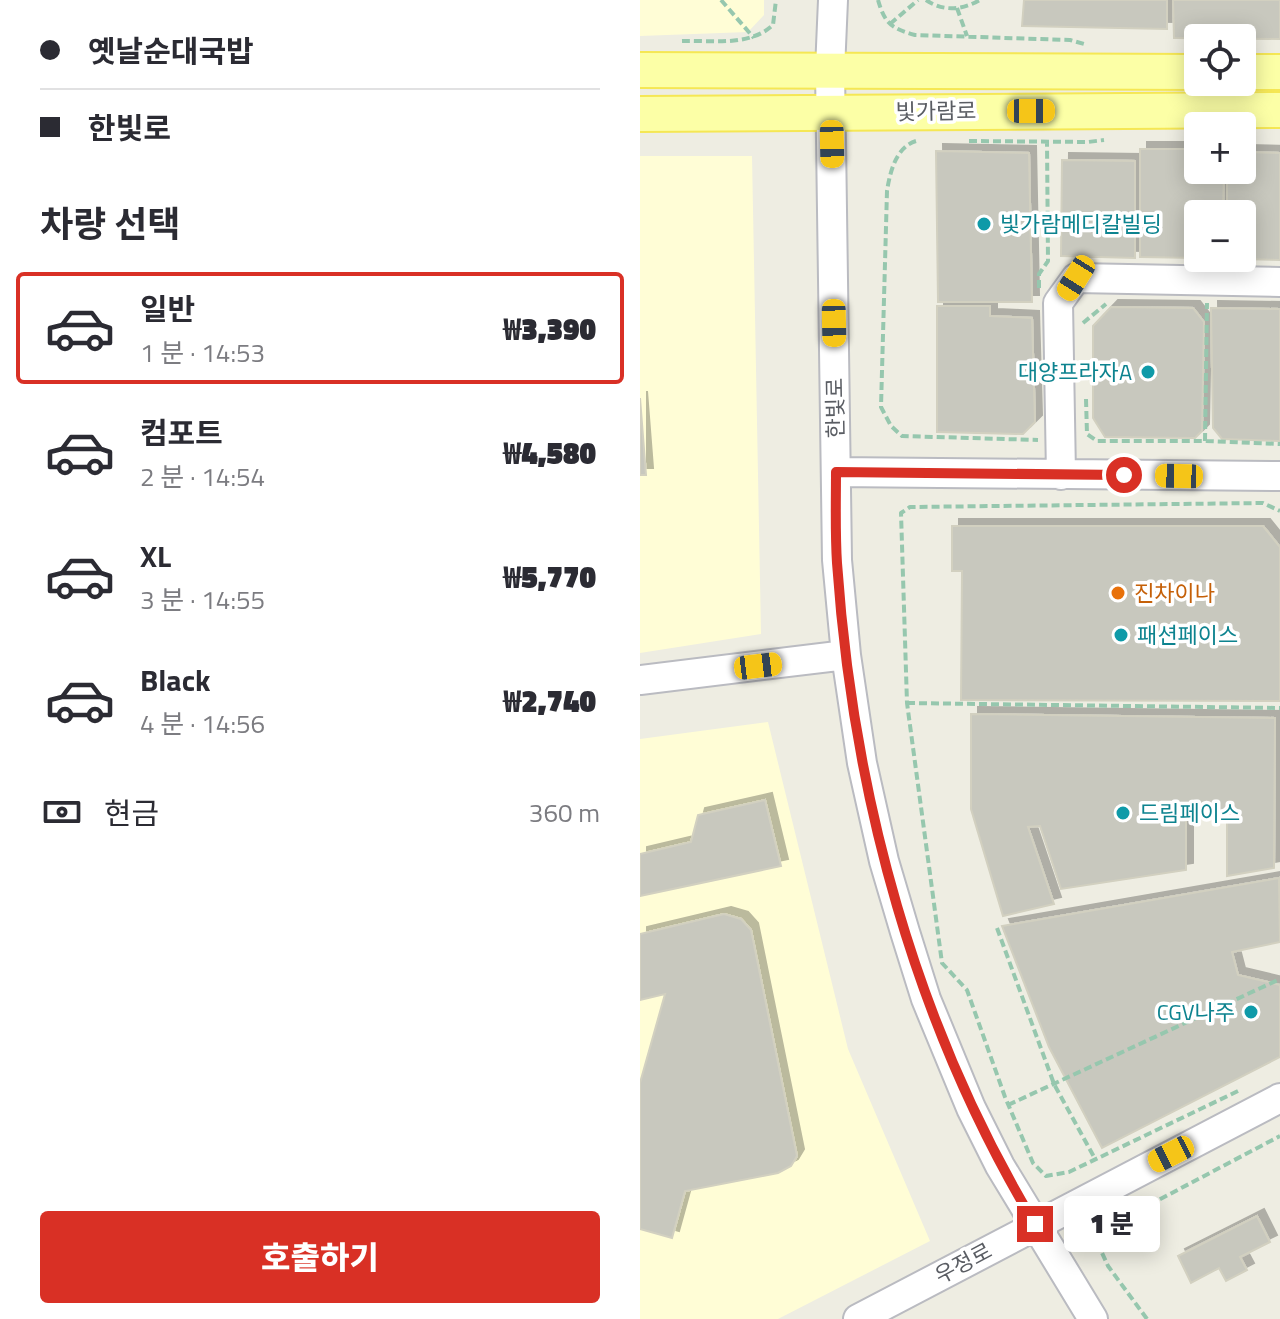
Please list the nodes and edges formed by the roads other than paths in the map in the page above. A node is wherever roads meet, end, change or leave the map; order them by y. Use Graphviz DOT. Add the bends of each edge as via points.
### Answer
graph roads {
  1 [pos="833,0"];
  2 [pos="640,70"];
  3 [pos="830,70"];
  4 [pos="1184,72"];
  5 [pos="1256,72"];
  6 [pos="1280,72"];
  7 [pos="1280,110"];
  8 [pos="640,114"];
  9 [pos="831,114"];
  10 [pos="1280,282"];
  11 [pos="836,472"];
  12 [pos="1061,475"];
  13 [pos="1280,476"];
  14 [pos="846,655"];
  15 [pos="640,680"];
  16 [pos="1280,1098"];
  17 [pos="1035,1224"];
  18 [pos="858,1319"];
  19 [pos="1093,1319"];
  1 -- 3 [label="street, 한빛로"];
  2 -- 3 [label="main road, 빛가람로"];
  3 -- 4 [label="main road, 빛가람로"];
  3 -- 9 [label="street, 한빛로"];
  5 -- 6 [label="main road"];
  7 -- 9 [label="main road, 빛가람로"];
  8 -- 9 [label="main road, 빛가람로"];
  9 -- 11 [label="street, 한빛로"];
  10 -- 12 [label="street" via="1076,278 1058,303"];
  11 -- 12 [label="street"];
  11 -- 14 [label="street, 한빛로"];
  12 -- 13 [label="street"];
  14 -- 15 [label="street"];
  14 -- 17 [label="street, 한빛로" via="884,861 926,999 971,1108"];
  16 -- 17 [label="street, 우정로"];
  17 -- 18 [label="street, 우정로"];
  17 -- 19 [label="street, 한빛로"];
}
